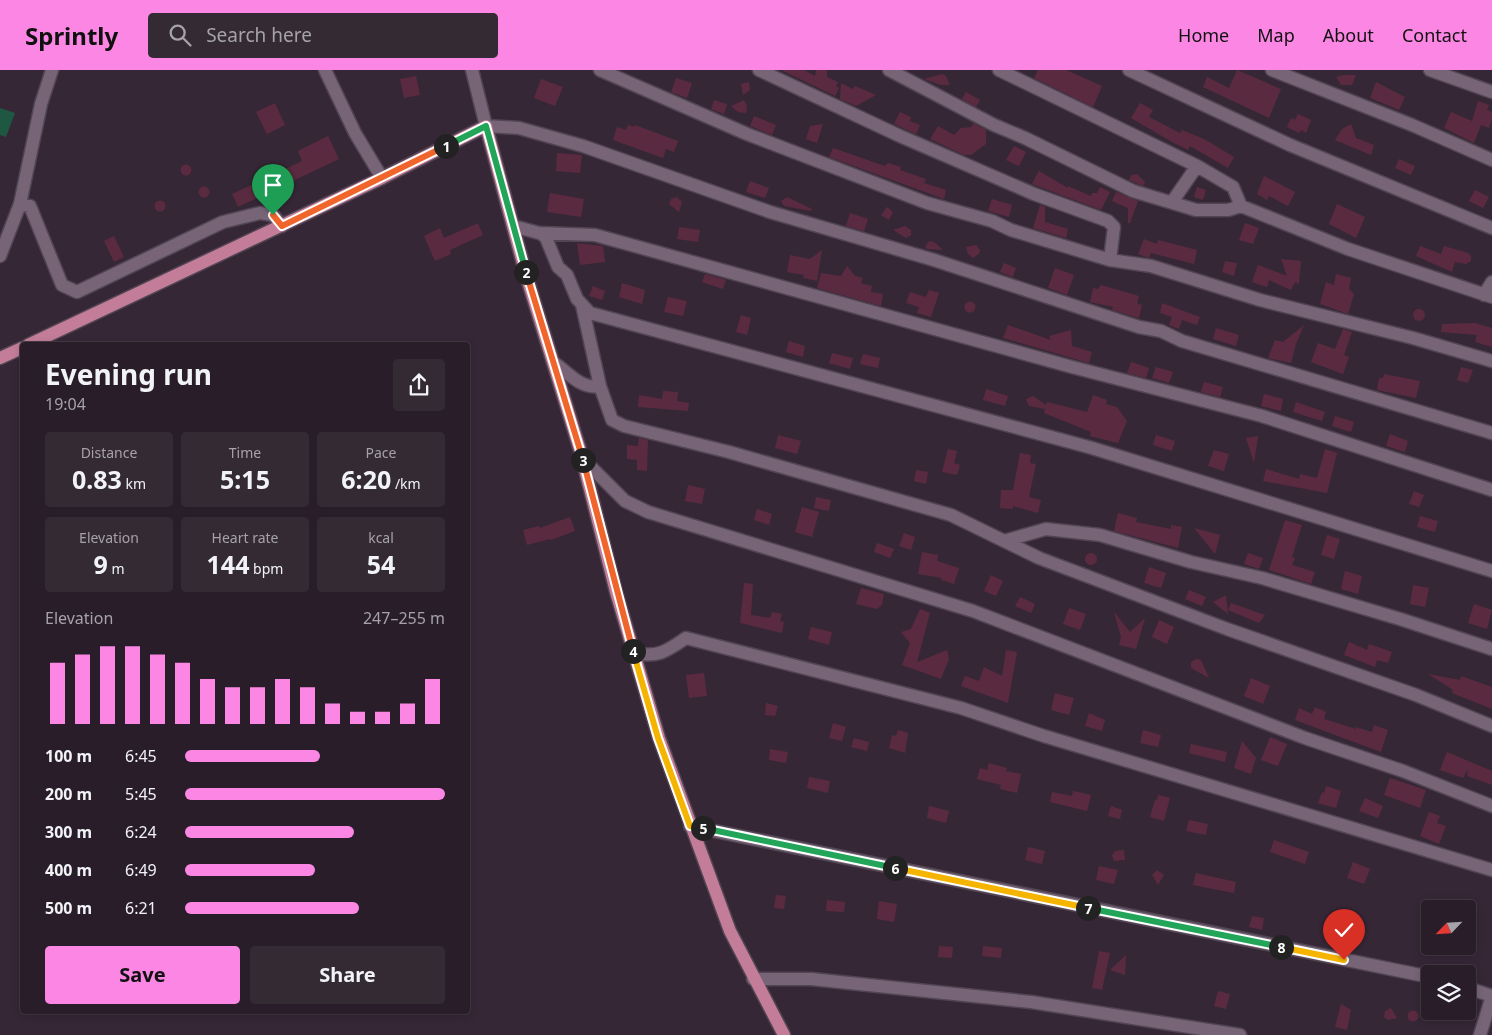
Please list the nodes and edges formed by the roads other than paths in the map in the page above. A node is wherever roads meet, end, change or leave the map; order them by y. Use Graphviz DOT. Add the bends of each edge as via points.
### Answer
graph roads {
  1 [pos="52,70"];
  2 [pos="325,70"];
  3 [pos="472,70"];
  4 [pos="600,70"];
  5 [pos="759,70"];
  6 [pos="890,70"];
  7 [pos="1000,70"];
  8 [pos="1129,70"];
  9 [pos="1272,70"];
  10 [pos="1430,70"];
  11 [pos="1492,92"];
  12 [pos="486,126"];
  13 [pos="1492,160"];
  14 [pos="1197,166"];
  15 [pos="382,178"];
  16 [pos="1172,202"];
  17 [pos="20,204"];
  18 [pos="1241,206"];
  19 [pos="282,226"];
  20 [pos="513,226"];
  21 [pos="1492,228"];
  22 [pos="541,233"];
  23 [pos="0,256"];
  24 [pos="1110,260"];
  25 [pos="1492,282"];
  26 [pos="1488,296"];
  27 [pos="582,305"];
  28 [pos="34,342"];
  29 [pos="20,349"];
  30 [pos="0,358"];
  31 [pos="1492,361"];
  32 [pos="553,362"];
  33 [pos="600,386"];
  34 [pos="1492,433"];
  35 [pos="582,458"];
  36 [pos="1492,490"];
  37 [pos="1004,541"];
  38 [pos="1492,571"];
  39 [pos="1492,649"];
  40 [pos="634,653"];
  41 [pos="1492,726"];
  42 [pos="1492,806"];
  43 [pos="690,826"];
  44 [pos="1492,870"];
  45 [pos="1421,975"];
  46 [pos="754,979"];
  47 [pos="1476,991"];
  48 [pos="784,1035"];
  49 [pos="1240,1035"];
  50 [pos="1480,1035"];
  1 -- 17 [label="street" via="41,104"];
  2 -- 15 [label="street" via="355,133"];
  3 -- 12 [label="street"];
  4 -- 24 [label="street" via="747,134 927,203"];
  5 -- 24 [label="street" via="1000,180 1108,221 1114,227"];
  6 -- 16 [label="street" via="994,125 1133,191"];
  7 -- 14 [label="street"];
  8 -- 21 [label="street" via="1290,146"];
  9 -- 13 [label="street"];
  10 -- 11 [label="street"];
  12 -- 15 [label="main road"];
  12 -- 20 [label="main road"];
  12 -- 34 [label="street" via="518,128 584,146 770,212 1161,331 1182,341"];
  14 -- 16 [label="street"];
  14 -- 18 [label="street" via="1232,187"];
  15 -- 19 [label="main road"];
  16 -- 18 [label="street" via="1196,210 1228,210"];
  17 -- 19 [label="street" via="30,206 62,285 77,292 224,222 260,214 273,215"];
  17 -- 23 [label="street"];
  18 -- 26 [label="street" via="1348,248"];
  19 -- 28 [label="main road"];
  20 -- 22 [label="street"];
  20 -- 32 [label="main road"];
  22 -- 27 [label="street"];
  22 -- 36 [label="street" via="595,235 1262,416"];
  24 -- 31 [label="street" via="1151,266 1260,300"];
  25 -- 26 [label="street"];
  27 -- 33 [label="street"];
  27 -- 38 [label="street" via="590,313 1092,448"];
  29 -- 30 [label="main road"];
  32 -- 33 [label="street" via="590,388"];
  32 -- 35 [label="main road"];
  33 -- 37 [label="street" via="612,420 624,426 730,452 951,515"];
  35 -- 40 [label="main road"];
  35 -- 42 [label="street" via="625,502 648,512 973,611"];
  37 -- 39 [label="street" via="1046,528 1100,535 1400,618"];
  37 -- 41 [label="street" via="1039,558 1227,629 1416,695"];
  40 -- 43 [label="main road" via="658,738"];
  40 -- 44 [label="street" via="654,655 671,649 686,638 714,645 961,708 1044,736"];
  43 -- 45 [label="street"];
  43 -- 46 [label="main road" via="726,922"];
  46 -- 48 [label="main road"];
  46 -- 49 [label="street" via="811,979 1031,1002"];
  47 -- 50 [label="street" via="1492,996"];
}
